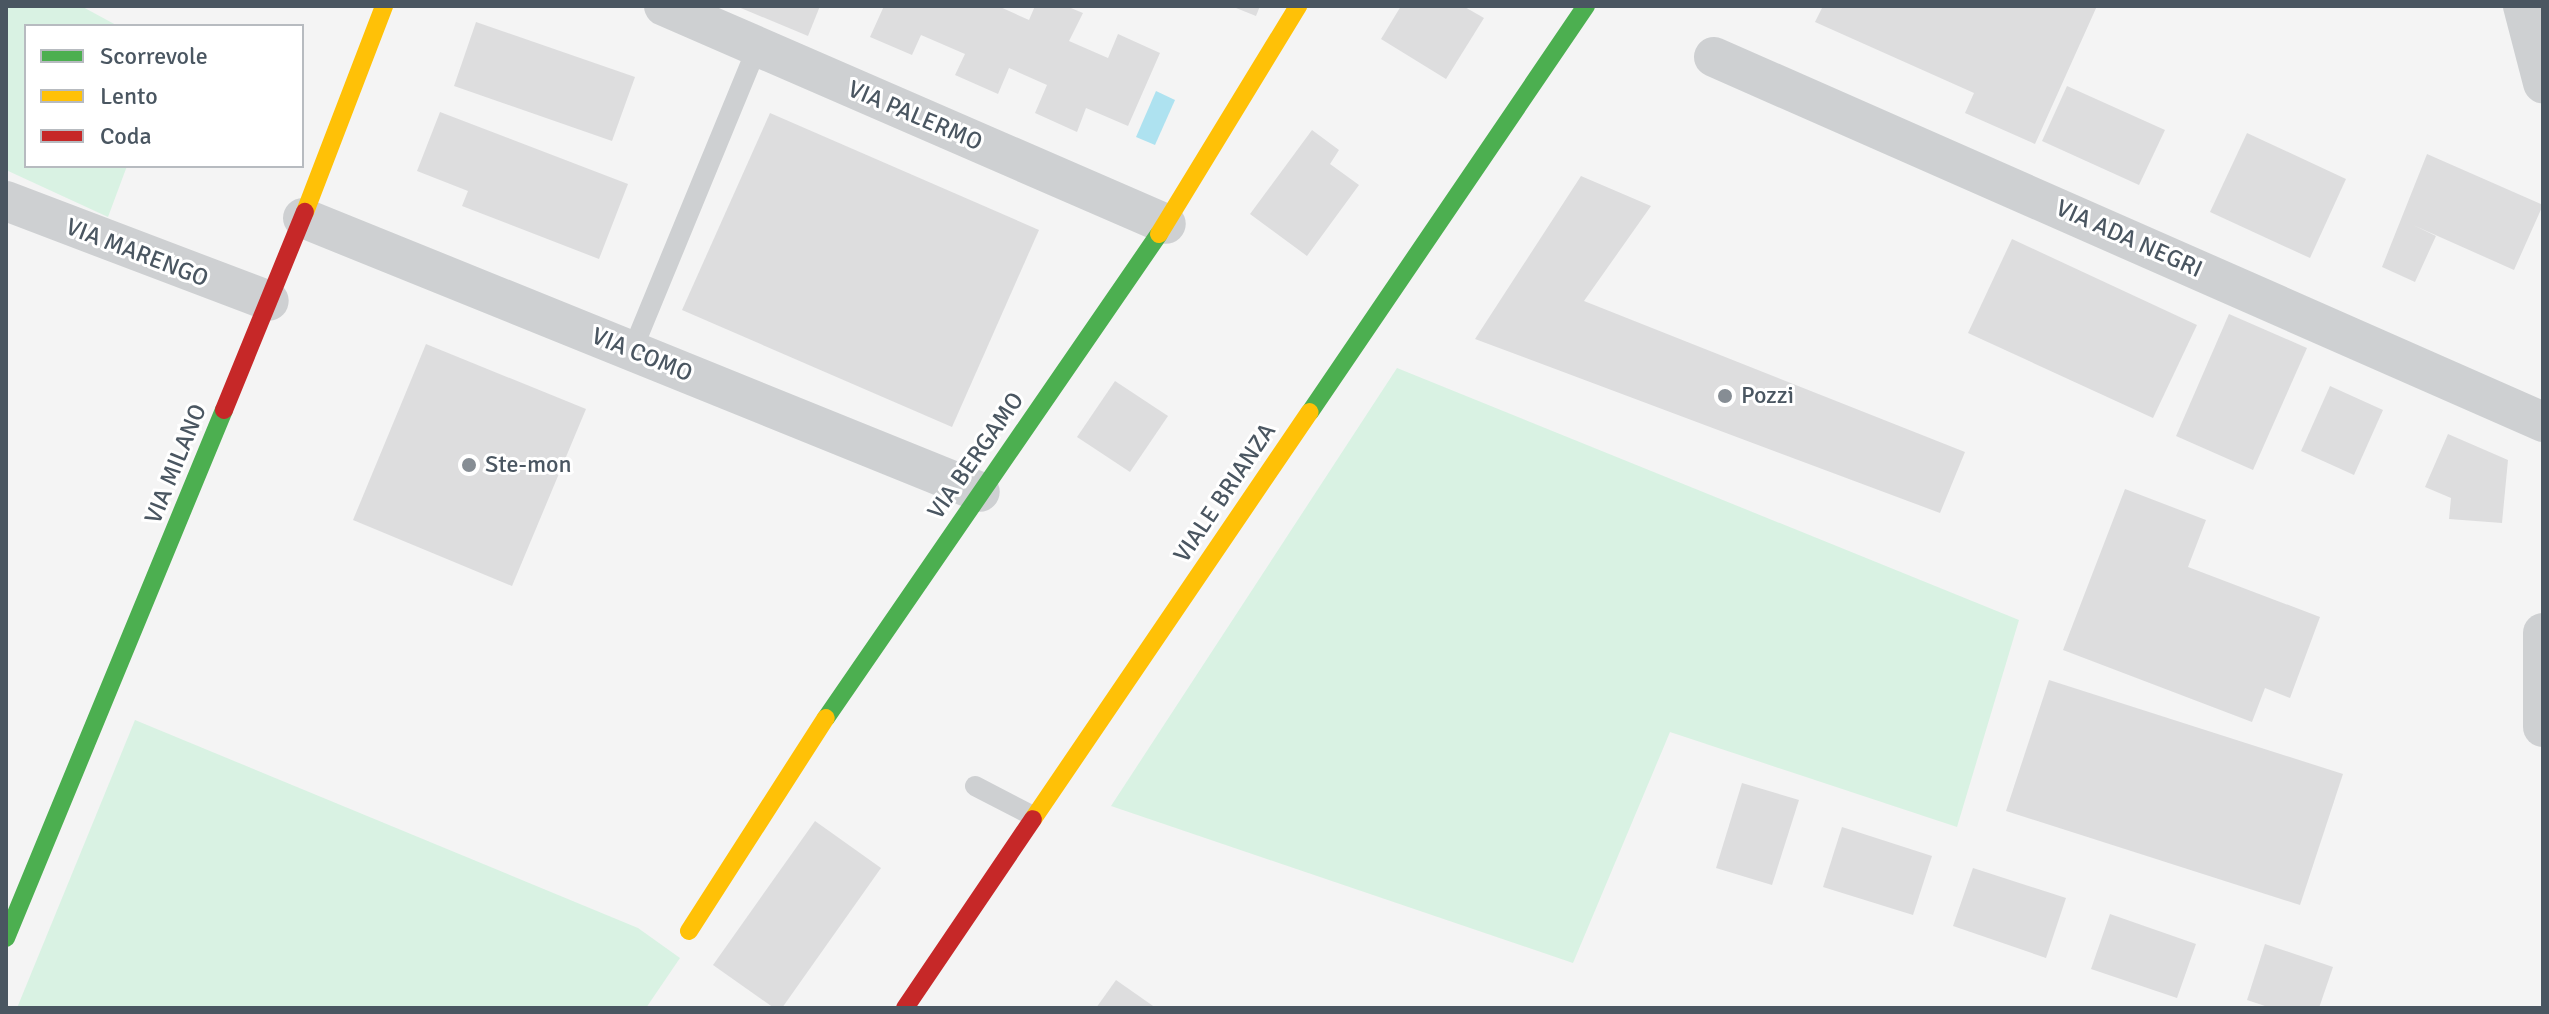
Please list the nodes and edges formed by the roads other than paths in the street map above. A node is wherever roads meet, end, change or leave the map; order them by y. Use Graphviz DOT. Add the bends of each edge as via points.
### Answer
graph roads {
  1 [pos="384,6"];
  2 [pos="664,6"];
  3 [pos="1298,6"];
  4 [pos="1586,6"];
  5 [pos="2523,6"];
  6 [pos="757,47"];
  7 [pos="1714,57"];
  8 [pos="2543,83"];
  9 [pos="6,201"];
  10 [pos="303,218"];
  11 [pos="1166,224"];
  12 [pos="269,301"];
  13 [pos="632,351"];
  14 [pos="2543,422"];
  15 [pos="980,492"];
  16 [pos="2543,633"];
  17 [pos="2543,727"];
  18 [pos="975,786"];
  19 [pos="1033,816"];
  20 [pos="689,931"];
  21 [pos="6,938"];
  22 [pos="905,1008"];
  1 -- 10 [label="street, VIA MILANO"];
  2 -- 6 [label="street, VIA PALERMO"];
  3 -- 11 [label="street, VIA BERGAMO"];
  4 -- 19 [label="street, VIALE BRIANZA"];
  5 -- 8 [label="street"];
  6 -- 11 [label="street, VIA PALERMO"];
  6 -- 13 [label="lane"];
  7 -- 14 [label="street, VIA ADA NEGRI"];
  9 -- 12 [label="street, VIA MARENGO"];
  10 -- 12 [label="street, VIA MILANO"];
  10 -- 13 [label="street, VIA COMO"];
  11 -- 15 [label="street, VIA BERGAMO"];
  12 -- 21 [label="street, VIA MILANO"];
  13 -- 15 [label="street, VIA COMO"];
  15 -- 20 [label="street, VIA BERGAMO"];
  16 -- 17 [label="street"];
  18 -- 19 [label="lane"];
  19 -- 22 [label="street, VIALE BRIANZA"];
}
